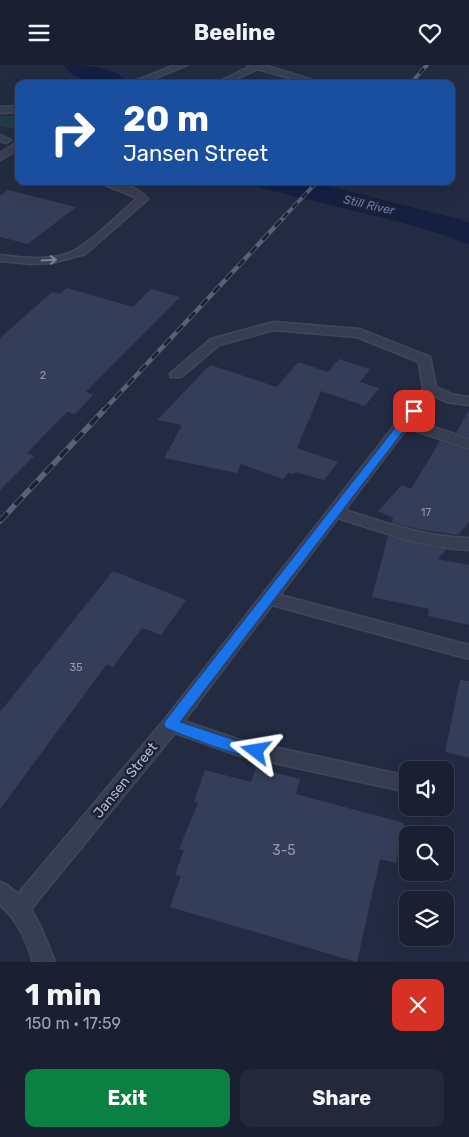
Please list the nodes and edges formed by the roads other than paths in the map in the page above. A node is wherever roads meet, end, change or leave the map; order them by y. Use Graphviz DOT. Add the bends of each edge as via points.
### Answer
graph roads {
  1 [pos="183,65"];
  2 [pos="257,65"];
  3 [pos="143,80"];
  4 [pos="226,80"];
  5 [pos="308,80"];
  6 [pos="15,109"];
  7 [pos="0,110"];
  8 [pos="15,147"];
  9 [pos="4,155"];
  10 [pos="112,185"];
  11 [pos="0,258"];
  12 [pos="176,374"];
  13 [pos="430,389"];
  14 [pos="469,401"];
  15 [pos="405,422"];
  16 [pos="469,444"];
  17 [pos="336,512"];
  18 [pos="469,544"];
  19 [pos="268,598"];
  20 [pos="469,652"];
  21 [pos="170,724"];
  22 [pos="399,782"];
  23 [pos="0,892"];
  24 [pos="19,908"];
  25 [pos="44,962"];
  1 -- 3 [label="street"];
  2 -- 4 [label="street"];
  2 -- 5 [label="street"];
  6 -- 7 [label="street"];
  8 -- 9 [label="street"];
  11 -- 10 [label="street, one-way" via="52,260 81,252 143,199"];
  12 -- 13 [label="street" via="215,342 274,326 359,333 425,360"];
  13 -- 14 [label="street" via="451,399"];
  13 -- 15 [label="street, Jansen Street"];
  15 -- 16 [label="street"];
  15 -- 17 [label="street, Jansen Street"];
  17 -- 18 [label="street" via="449,544"];
  17 -- 19 [label="street, Jansen Street"];
  19 -- 20 [label="street"];
  19 -- 21 [label="street, Jansen Street"];
  21 -- 22 [label="street" via="237,747"];
  21 -- 24 [label="street, Jansen Street"];
  23 -- 24 [label="street"];
  24 -- 25 [label="street"];
}
